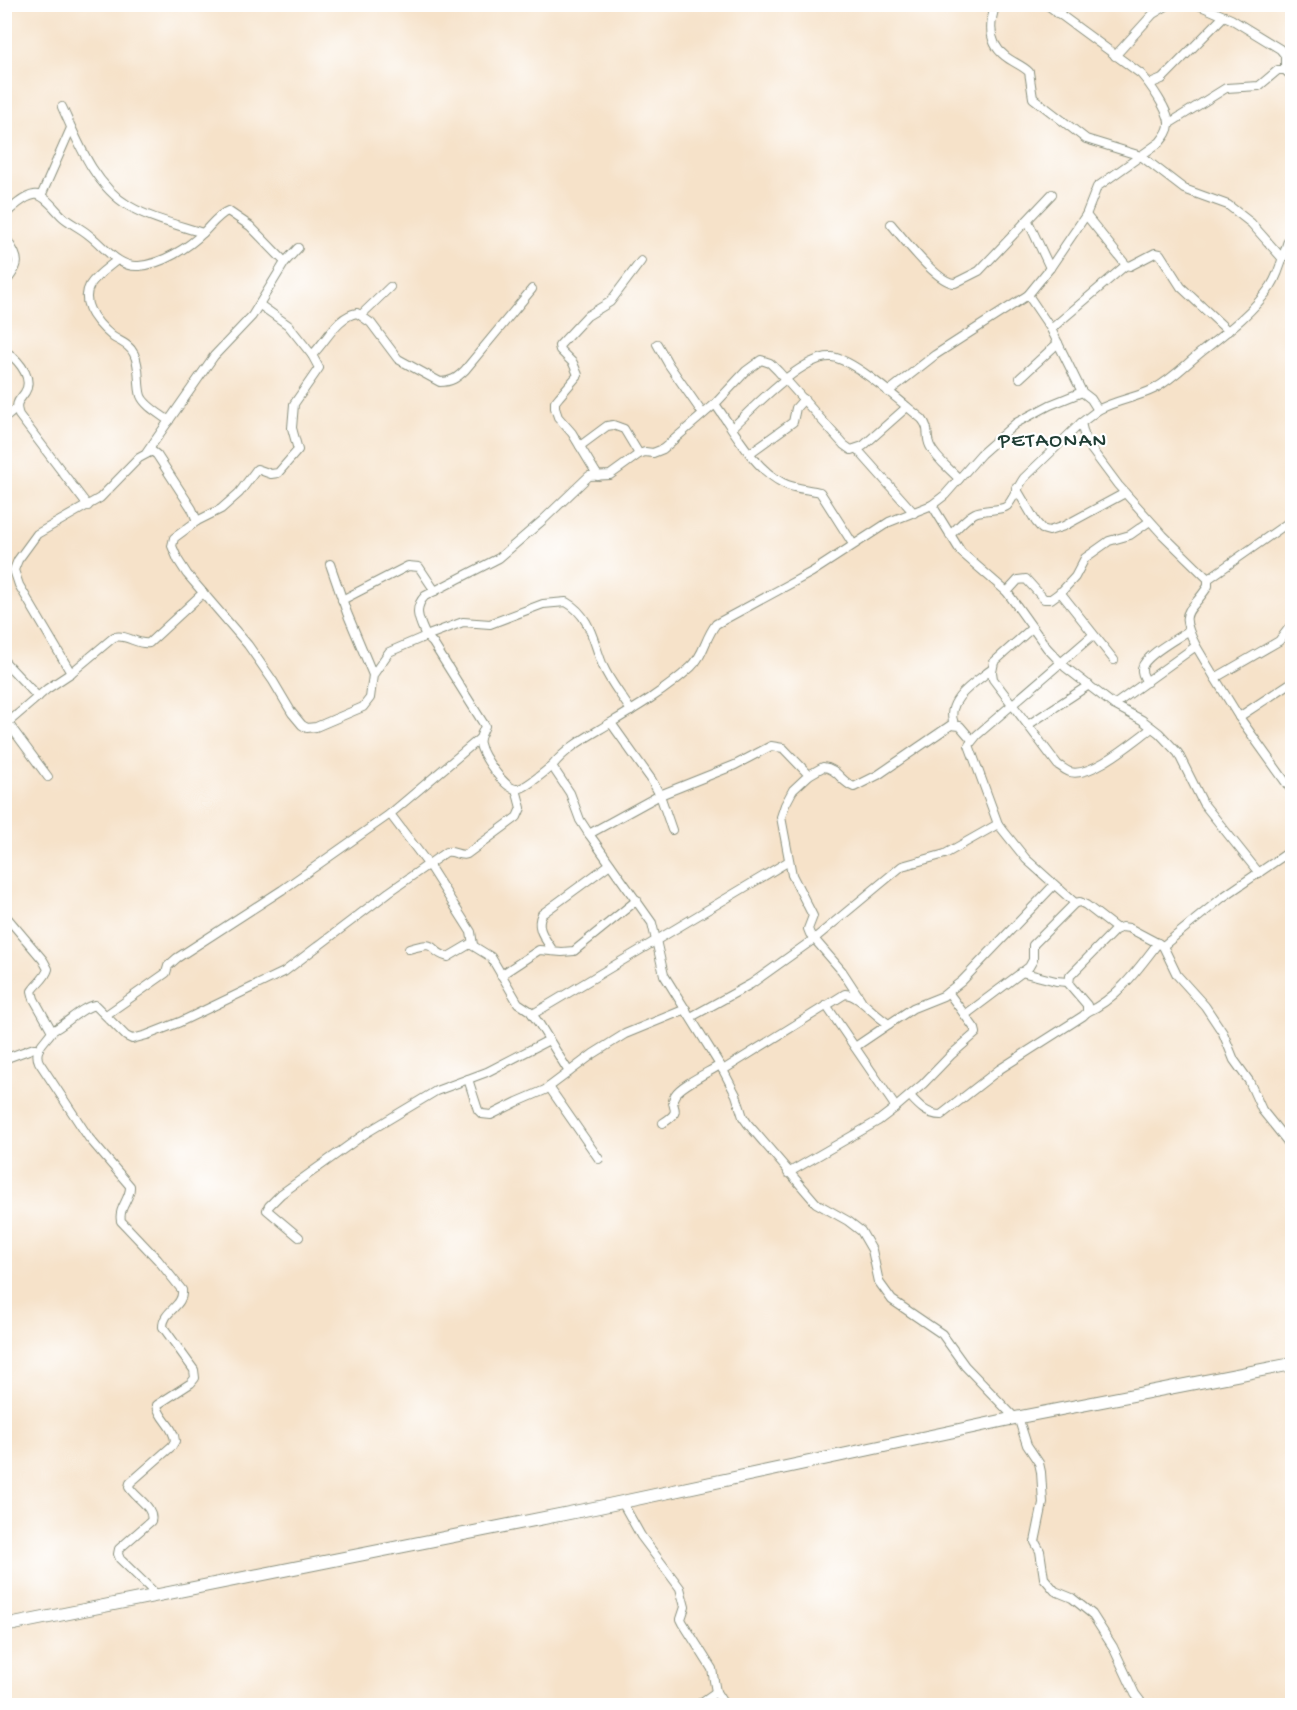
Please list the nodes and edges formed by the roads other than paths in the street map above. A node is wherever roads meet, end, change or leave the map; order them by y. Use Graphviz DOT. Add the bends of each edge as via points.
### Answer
graph roads {
  1 [pos="996,4"];
  2 [pos="1046,4"];
  3 [pos="1068,4"];
  4 [pos="1182,4"];
  5 [pos="1196,4"];
  6 [pos="1057,13"];
  7 [pos="1224,16"];
  8 [pos="1115,56"];
  9 [pos="1285,70"];
  10 [pos="1293,77"];
  11 [pos="1150,84"];
  12 [pos="62,107"];
  13 [pos="1170,123"];
  14 [pos="71,128"];
  15 [pos="1141,156"];
  16 [pos="1052,194"];
  17 [pos="41,196"];
  18 [pos="1086,215"];
  19 [pos="4,216"];
  20 [pos="1028,221"];
  21 [pos="891,224"];
  22 [pos="1293,230"];
  23 [pos="203,233"];
  24 [pos="4,235"];
  25 [pos="298,248"];
  26 [pos="1282,258"];
  27 [pos="117,260"];
  28 [pos="641,261"];
  29 [pos="285,262"];
  30 [pos="1126,265"];
  31 [pos="1050,268"];
  32 [pos="4,284"];
  33 [pos="390,287"];
  34 [pos="532,289"];
  35 [pos="1028,295"];
  36 [pos="260,305"];
  37 [pos="361,315"];
  38 [pos="1051,329"];
  39 [pos="1228,331"];
  40 [pos="1058,343"];
  41 [pos="657,344"];
  42 [pos="4,351"];
  43 [pos="312,355"];
  44 [pos="1020,378"];
  45 [pos="785,379"];
  46 [pos="888,392"];
  47 [pos="1082,392"];
  48 [pos="804,399"];
  49 [pos="715,404"];
  50 [pos="907,407"];
  51 [pos="16,409"];
  52 [pos="1098,410"];
  53 [pos="703,414"];
  54 [pos="4,419"];
  55 [pos="169,421"];
  56 [pos="1081,423"];
  57 [pos="732,428"];
  58 [pos="580,446"];
  59 [pos="857,448"];
  60 [pos="147,452"];
  61 [pos="750,453"];
  62 [pos="639,454"];
  63 [pos="598,476"];
  64 [pos="959,479"];
  65 [pos="1016,488"];
  66 [pos="1125,492"];
  67 [pos="932,505"];
  68 [pos="88,506"];
  69 [pos="914,513"];
  70 [pos="1293,520"];
  71 [pos="197,521"];
  72 [pos="1150,521"];
  73 [pos="950,535"];
  74 [pos="853,544"];
  75 [pos="330,564"];
  76 [pos="14,570"];
  77 [pos="4,576"];
  78 [pos="1208,579"];
  79 [pos="435,591"];
  80 [pos="1006,591"];
  81 [pos="1060,592"];
  82 [pos="203,593"];
  83 [pos="342,600"];
  84 [pos="1293,624"];
  85 [pos="1032,628"];
  86 [pos="1188,631"];
  87 [pos="1093,635"];
  88 [pos="426,636"];
  89 [pos="1196,646"];
  90 [pos="1114,660"];
  91 [pos="4,661"];
  92 [pos="1062,663"];
  93 [pos="992,669"];
  94 [pos="71,673"];
  95 [pos="373,675"];
  96 [pos="1215,678"];
  97 [pos="1147,681"];
  98 [pos="1293,682"];
  99 [pos="1089,685"];
  100 [pos="38,698"];
  101 [pos="1013,705"];
  102 [pos="1114,705"];
  103 [pos="631,711"];
  104 [pos="1239,717"];
  105 [pos="612,723"];
  106 [pos="954,724"];
  107 [pos="6,725"];
  108 [pos="1028,725"];
  109 [pos="1152,728"];
  110 [pos="479,739"];
  111 [pos="972,740"];
  112 [pos="552,766"];
  113 [pos="809,775"];
  114 [pos="48,777"];
  115 [pos="516,789"];
  116 [pos="1293,791"];
  117 [pos="660,795"];
  118 [pos="390,814"];
  119 [pos="998,824"];
  120 [pos="672,830"];
  121 [pos="589,834"];
  122 [pos="1293,850"];
  123 [pos="789,861"];
  124 [pos="428,864"];
  125 [pos="610,864"];
  126 [pos="1259,873"];
  127 [pos="1054,885"];
  128 [pos="637,900"];
  129 [pos="1075,903"];
  130 [pos="4,914"];
  131 [pos="1117,929"];
  132 [pos="814,939"];
  133 [pos="657,941"];
  134 [pos="472,945"];
  135 [pos="1160,945"];
  136 [pos="409,949"];
  137 [pos="553,951"];
  138 [pos="1021,972"];
  139 [pos="501,975"];
  140 [pos="1068,982"];
  141 [pos="948,992"];
  142 [pos="861,1000"];
  143 [pos="826,1005"];
  144 [pos="1087,1012"];
  145 [pos="688,1013"];
  146 [pos="533,1014"];
  147 [pos="106,1015"];
  148 [pos="965,1015"];
  149 [pos="889,1024"];
  150 [pos="52,1031"];
  151 [pos="549,1040"];
  152 [pos="855,1047"];
  153 [pos="39,1049"];
  154 [pos="4,1059"];
  155 [pos="722,1067"];
  156 [pos="568,1072"];
  157 [pos="468,1079"];
  158 [pos="549,1087"];
  159 [pos="910,1096"];
  160 [pos="895,1108"];
  161 [pos="663,1123"];
  162 [pos="1293,1156"];
  163 [pos="599,1159"];
  164 [pos="788,1173"];
  165 [pos="299,1237"];
  166 [pos="1293,1364"];
  167 [pos="1016,1418"];
  168 [pos="622,1502"];
  169 [pos="158,1595"];
  170 [pos="4,1626"];
  171 [pos="716,1692"];
  172 [pos="696,1706"];
  173 [pos="725,1706"];
  174 [pos="1144,1706"];
  1 -- 15 [label="street" via="991,18 993,42 1004,56 1029,72 1034,98 1086,139"];
  2 -- 6 [label="street"];
  3 -- 6 [label="street"];
  4 -- 8 [label="street" via="1163,7"];
  5 -- 7 [label="street"];
  6 -- 8 [label="street"];
  7 -- 9 [label="street" via="1280,49 1287,60"];
  7 -- 11 [label="street" via="1162,79"];
  8 -- 11 [label="street"];
  9 -- 10 [label="street"];
  9 -- 13 [label="street" via="1278,70 1258,86 1226,88"];
  11 -- 13 [label="street"];
  12 -- 14 [label="street"];
  13 -- 15 [label="street" via="1160,142"];
  14 -- 17 [label="street"];
  14 -- 23 [label="street" via="96,174 123,202 160,220"];
  15 -- 18 [label="street" via="1097,187"];
  15 -- 26 [label="street" via="1184,189 1228,205 1241,214"];
  16 -- 20 [label="street"];
  17 -- 19 [label="street" via="30,196"];
  17 -- 27 [label="street"];
  18 -- 30 [label="street"];
  18 -- 31 [label="street"];
  20 -- 21 [label="street" via="979,271 950,284"];
  20 -- 31 [label="street"];
  22 -- 26 [label="street"];
  23 -- 27 [label="street" via="175,254 149,264 135,266"];
  23 -- 29 [label="street" via="225,211 233,213"];
  24 -- 32 [label="street" via="18,262"];
  25 -- 29 [label="street"];
  26 -- 39 [label="street" via="1270,287"];
  27 -- 55 [label="street" via="91,285 90,310 104,329 135,354 141,396"];
  28 -- 58 [label="street" via="610,302 587,316 559,346 578,375 559,396 555,408"];
  29 -- 36 [label="street"];
  30 -- 38 [label="street"];
  30 -- 39 [label="street" via="1160,254 1181,287"];
  31 -- 35 [label="street"];
  33 -- 37 [label="street"];
  34 -- 37 [label="street" via="465,370 447,382 398,359"];
  35 -- 38 [label="street"];
  35 -- 46 [label="street" via="935,355"];
  36 -- 43 [label="street" via="288,325"];
  36 -- 55 [label="street" via="214,356"];
  37 -- 43 [label="street" via="353,313 346,317"];
  38 -- 40 [label="street"];
  39 -- 52 [label="street" via="1153,389"];
  40 -- 44 [label="street"];
  40 -- 47 [label="street"];
  41 -- 53 [label="street"];
  42 -- 51 [label="street" via="15,358 27,379"];
  43 -- 71 [label="street" via="318,372 294,404 296,453 278,473 257,469 221,509"];
  45 -- 46 [label="street" via="819,358 832,357 849,364"];
  45 -- 48 [label="street"];
  45 -- 49 [label="street" via="770,363 761,360"];
  45 -- 57 [label="street"];
  46 -- 50 [label="street"];
  47 -- 52 [label="street"];
  47 -- 64 [label="street" via="1016,423"];
  48 -- 59 [label="street" via="844,446"];
  48 -- 61 [label="street" via="795,408 793,422"];
  49 -- 53 [label="street"];
  49 -- 57 [label="street"];
  50 -- 59 [label="street"];
  50 -- 64 [label="street" via="928,426 932,450"];
  51 -- 54 [label="street"];
  51 -- 68 [label="street"];
  52 -- 56 [label="street"];
  53 -- 62 [label="street" via="663,449"];
  55 -- 60 [label="street"];
  56 -- 65 [label="street"];
  56 -- 66 [label="street" via="1086,442"];
  57 -- 61 [label="street"];
  58 -- 62 [label="street" via="613,425 624,429"];
  58 -- 63 [label="street"];
  59 -- 69 [label="street"];
  60 -- 68 [label="street"];
  60 -- 71 [label="street" via="157,455"];
  61 -- 74 [label="street" via="785,484 820,492"];
  62 -- 63 [label="street" via="610,475"];
  63 -- 79 [label="street" via="589,476 499,558"];
  64 -- 67 [label="street"];
  65 -- 66 [label="street" via="1035,522 1049,531"];
  65 -- 73 [label="street" via="1004,508 975,513"];
  66 -- 72 [label="street"];
  67 -- 69 [label="street"];
  67 -- 73 [label="street"];
  68 -- 76 [label="street" via="37,534"];
  69 -- 74 [label="street" via="889,522"];
  70 -- 78 [label="street"];
  71 -- 82 [label="street" via="174,538 172,546"];
  72 -- 78 [label="street"];
  72 -- 81 [label="street" via="1130,535 1108,541 1085,558 1075,577"];
  73 -- 80 [label="street" via="961,552"];
  74 -- 103 [label="street" via="812,572 716,624 692,667"];
  75 -- 83 [label="street"];
  76 -- 77 [label="street"];
  76 -- 94 [label="street"];
  78 -- 86 [label="street" via="1209,586 1187,616"];
  79 -- 83 [label="street" via="419,567 408,566"];
  79 -- 88 [label="street" via="418,604"];
  80 -- 81 [label="street" via="1022,578 1030,581 1044,599"];
  80 -- 85 [label="street"];
  81 -- 87 [label="street"];
  82 -- 94 [label="street" via="149,643 122,635 114,637"];
  82 -- 95 [label="street" via="248,645 292,713 307,728 363,707 370,698"];
  83 -- 95 [label="street"];
  84 -- 96 [label="street" via="1279,641"];
  85 -- 92 [label="street"];
  85 -- 93 [label="street" via="994,662"];
  86 -- 89 [label="street"];
  86 -- 97 [label="street" via="1144,664 1142,674"];
  87 -- 90 [label="street"];
  87 -- 92 [label="street"];
  88 -- 95 [label="street" via="389,652"];
  88 -- 103 [label="street" via="453,624 490,624 543,604 564,601 588,623 604,669"];
  88 -- 110 [label="street" via="485,726"];
  89 -- 96 [label="street"];
  89 -- 97 [label="street"];
  91 -- 100 [label="street"];
  92 -- 99 [label="street"];
  92 -- 101 [label="street"];
  93 -- 101 [label="street" via="993,679"];
  93 -- 106 [label="street" via="954,703"];
  94 -- 100 [label="street"];
  96 -- 104 [label="street"];
  97 -- 102 [label="street"];
  98 -- 104 [label="street"];
  99 -- 102 [label="street"];
  99 -- 108 [label="street"];
  100 -- 107 [label="street"];
  101 -- 108 [label="street"];
  101 -- 111 [label="street"];
  102 -- 109 [label="street"];
  103 -- 105 [label="street"];
  104 -- 116 [label="street"];
  105 -- 112 [label="street" via="568,749"];
  105 -- 117 [label="street"];
  106 -- 111 [label="street"];
  106 -- 113 [label="street" via="857,787 829,768"];
  107 -- 114 [label="street"];
  108 -- 109 [label="street" via="1058,765 1077,773 1111,759"];
  109 -- 126 [label="street" via="1178,753 1203,803"];
  110 -- 115 [label="street" via="491,765 509,787"];
  110 -- 118 [label="street"];
  111 -- 119 [label="street" via="970,750"];
  112 -- 115 [label="street"];
  112 -- 121 [label="street"];
  113 -- 117 [label="street" via="783,748 771,746"];
  113 -- 123 [label="street" via="793,790 781,817"];
  115 -- 124 [label="street" via="521,808 517,817 467,854 446,852"];
  117 -- 120 [label="street"];
  117 -- 121 [label="street"];
  118 -- 124 [label="street"];
  118 -- 147 [label="street" via="194,946 171,963 166,974"];
  119 -- 127 [label="street" via="1026,859"];
  119 -- 132 [label="street" via="945,854 902,866"];
  121 -- 125 [label="street"];
  122 -- 126 [label="street"];
  123 -- 132 [label="street" via="813,916 808,929"];
  123 -- 133 [label="street"];
  124 -- 134 [label="street" via="471,932"];
  124 -- 147 [label="street" via="284,972 180,1022 132,1039"];
  125 -- 128 [label="street"];
  125 -- 137 [label="street" via="542,914 539,927"];
  126 -- 135 [label="street"];
  127 -- 129 [label="street"];
  127 -- 141 [label="street"];
  128 -- 133 [label="street" via="652,923"];
  128 -- 137 [label="street" via="574,951"];
  129 -- 131 [label="street" via="1086,905"];
  129 -- 138 [label="street" via="1033,945 1031,964"];
  130 -- 150 [label="street" via="48,969 32,991"];
  131 -- 135 [label="street" via="1129,928"];
  131 -- 140 [label="street" via="1072,973"];
  132 -- 142 [label="street"];
  132 -- 145 [label="street" via="751,984"];
  133 -- 145 [label="street" via="664,975"];
  133 -- 146 [label="street"];
  134 -- 136 [label="street" via="467,944 448,957 426,944"];
  134 -- 139 [label="street" via="491,957"];
  135 -- 144 [label="street" via="1124,984"];
  135 -- 162 [label="street" via="1177,975 1205,1006 1226,1039 1262,1110 1287,1141"];
  137 -- 139 [label="street" via="539,950"];
  138 -- 140 [label="street"];
  138 -- 148 [label="street"];
  139 -- 146 [label="street" via="518,1003"];
  140 -- 144 [label="street" via="1087,1005"];
  141 -- 148 [label="street"];
  141 -- 149 [label="street"];
  142 -- 143 [label="street" via="845,994"];
  142 -- 149 [label="street"];
  143 -- 152 [label="street"];
  143 -- 155 [label="street"];
  144 -- 159 [label="street" via="1000,1069 940,1115 927,1112"];
  145 -- 155 [label="street"];
  145 -- 156 [label="street" via="625,1034"];
  146 -- 151 [label="street"];
  147 -- 150 [label="street" via="95,1005 87,1006"];
  148 -- 159 [label="street" via="976,1034"];
  149 -- 152 [label="street"];
  150 -- 153 [label="street"];
  151 -- 156 [label="street"];
  151 -- 157 [label="street"];
  152 -- 160 [label="street"];
  153 -- 154 [label="street"];
  153 -- 169 [label="street" via="39,1062 82,1129 130,1186 119,1216 121,1221 182,1290 179,1302 164,1316 163,1327 194,1370 195,1378 158,1405 175,1441 130,1483 132,1492 153,1517 118,1554"];
  155 -- 161 [label="street" via="680,1090 674,1096 674,1116"];
  155 -- 164 [label="street" via="742,1117"];
  156 -- 158 [label="street"];
  157 -- 158 [label="street" via="478,1110 486,1115"];
  157 -- 165 [label="street" via="436,1091 372,1130 281,1194 267,1210"];
  158 -- 163 [label="street"];
  159 -- 160 [label="street"];
  160 -- 164 [label="street"];
  164 -- 167 [label="street" via="816,1203 861,1231 872,1250 879,1282 892,1300 942,1334 964,1366"];
  166 -- 167 [label="main road"];
  167 -- 168 [label="main road"];
  167 -- 174 [label="street" via="1041,1472 1043,1503 1035,1542 1044,1578 1055,1591 1072,1598 1092,1614"];
  168 -- 169 [label="main road"];
  168 -- 171 [label="street" via="641,1536 680,1588 685,1607 681,1619 714,1673"];
  169 -- 170 [label="main road"];
  171 -- 172 [label="street"];
  171 -- 173 [label="street"];
}
